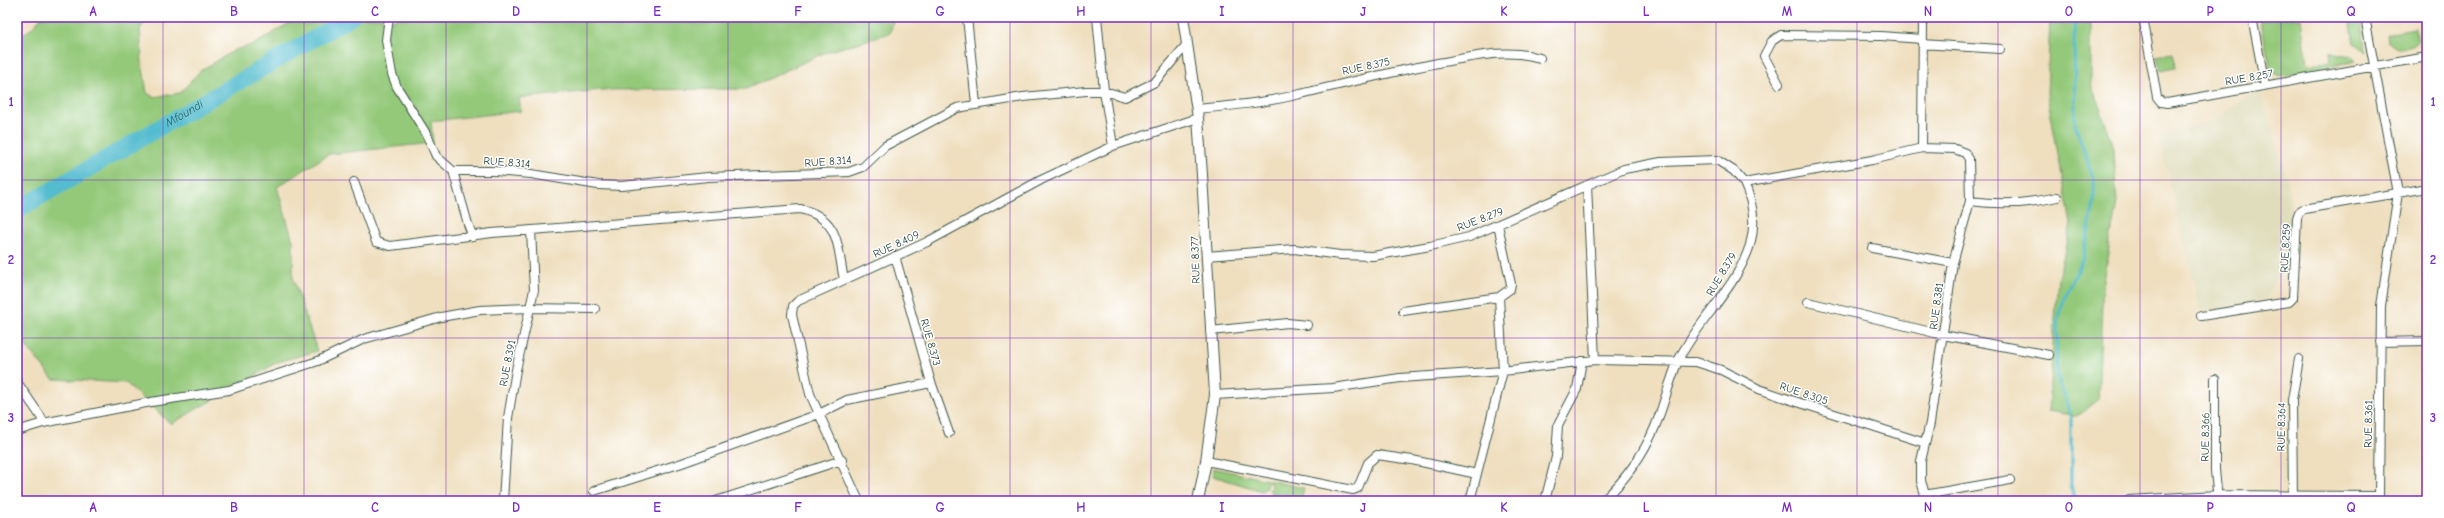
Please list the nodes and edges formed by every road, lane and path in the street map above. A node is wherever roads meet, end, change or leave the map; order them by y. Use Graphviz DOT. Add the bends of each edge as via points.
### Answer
graph roads {
  1 [pos="389,17"];
  2 [pos="967,17"];
  3 [pos="1097,17"];
  4 [pos="1184,17"];
  5 [pos="1923,17"];
  6 [pos="2143,17"];
  7 [pos="2252,17"];
  8 [pos="2365,17"];
  9 [pos="1922,42"];
  10 [pos="1187,44"];
  11 [pos="2000,49"];
  12 [pos="2427,57"];
  13 [pos="1540,58"];
  14 [pos="2374,67"];
  15 [pos="1779,84"];
  16 [pos="2265,85"];
  17 [pos="1104,91"];
  18 [pos="976,104"];
  19 [pos="1197,114"];
  20 [pos="1113,146"];
  21 [pos="1922,148"];
  22 [pos="453,171"];
  23 [pos="354,182"];
  24 [pos="1744,183"];
  25 [pos="1587,185"];
  26 [pos="2427,188"];
  27 [pos="2398,193"];
  28 [pos="2057,197"];
  29 [pos="1970,201"];
  30 [pos="1498,224"];
  31 [pos="531,230"];
  32 [pos="473,237"];
  33 [pos="1872,248"];
  34 [pos="894,256"];
  35 [pos="1207,256"];
  36 [pos="1953,263"];
  37 [pos="844,280"];
  38 [pos="1499,297"];
  39 [pos="1808,302"];
  40 [pos="530,308"];
  41 [pos="595,309"];
  42 [pos="1403,310"];
  43 [pos="2202,316"];
  44 [pos="1306,325"];
  45 [pos="1210,331"];
  46 [pos="1943,335"];
  47 [pos="2427,341"];
  48 [pos="2380,342"];
  49 [pos="2049,355"];
  50 [pos="1595,360"];
  51 [pos="2299,360"];
  52 [pos="1582,361"];
  53 [pos="1678,361"];
  54 [pos="1503,371"];
  55 [pos="2215,379"];
  56 [pos="17,382"];
  57 [pos="931,383"];
  58 [pos="1215,395"];
  59 [pos="819,414"];
  60 [pos="43,423"];
  61 [pos="17,431"];
  62 [pos="949,433"];
  63 [pos="1925,443"];
  64 [pos="842,460"];
  65 [pos="1206,461"];
  66 [pos="1477,474"];
  67 [pos="2010,480"];
  68 [pos="594,491"];
  69 [pos="1926,498"];
  70 [pos="2218,498"];
  71 [pos="2293,498"];
  72 [pos="2379,498"];
  73 [pos="2129,500"];
  74 [pos="503,501"];
  75 [pos="716,501"];
  76 [pos="859,501"];
  77 [pos="1198,501"];
  78 [pos="1470,501"];
  79 [pos="1545,501"];
  80 [pos="1603,501"];
  1 -- 22 [label="street" via="386,40 397,87 427,135 436,156"];
  2 -- 18 [label="street"];
  3 -- 17 [label="street"];
  4 -- 10 [label="street, RUE 8.377"];
  5 -- 9 [label="street"];
  6 -- 16 [label="street, RUE 8.257" via="2157,97 2161,102 2182,101"];
  7 -- 16 [label="street"];
  8 -- 14 [label="street, RUE 8.361"];
  9 -- 11 [label="street"];
  9 -- 15 [label="street" via="1880,36 1781,35 1772,41 1764,56"];
  9 -- 21 [label="street"];
  10 -- 17 [label="street, RUE 8.314" via="1155,82 1125,97"];
  10 -- 19 [label="street, RUE 8.377"];
  12 -- 14 [label="street, RUE 8.257"];
  13 -- 19 [label="street, RUE 8.375" via="1504,53 1465,59 1378,74 1296,95"];
  14 -- 16 [label="street, RUE 8.257"];
  14 -- 27 [label="street, RUE 8.361"];
  17 -- 18 [label="street, RUE 8.314"];
  17 -- 20 [label="street"];
  18 -- 22 [label="street, RUE 8.314" via="957,108 930,121 885,146 863,167 849,172 708,177 622,186 598,185 516,172"];
  19 -- 20 [label="street, RUE 8.409"];
  19 -- 35 [label="street, RUE 8.377"];
  20 -- 34 [label="street, RUE 8.409"];
  21 -- 24 [label="street" via="1872,160"];
  21 -- 29 [label="street" via="1955,149 1965,153 1969,159"];
  22 -- 32 [label="street"];
  23 -- 32 [label="street" via="376,242 390,246"];
  24 -- 25 [label="street, RUE 8.279" via="1724,163 1708,159 1635,166"];
  24 -- 53 [label="street, RUE 8.379" via="1753,212 1750,244 1734,279"];
  25 -- 30 [label="street, RUE 8.279"];
  25 -- 50 [label="street"];
  26 -- 27 [label="street, RUE 8.259"];
  27 -- 43 [label="street, RUE 8.259" via="2304,209 2299,212 2293,298 2289,302"];
  27 -- 48 [label="street, RUE 8.361" via="2381,306"];
  28 -- 29 [label="street" via="2025,203"];
  29 -- 36 [label="street, RUE 8.381"];
  30 -- 35 [label="street, RUE 8.279" via="1461,239 1373,256 1294,249"];
  30 -- 38 [label="street" via="1511,284 1510,289"];
  31 -- 32 [label="street"];
  31 -- 37 [label="street" via="800,208 816,212 827,220 834,230"];
  31 -- 40 [label="street, RUE 8.391" via="534,290"];
  33 -- 36 [label="street"];
  34 -- 37 [label="street, RUE 8.409"];
  34 -- 57 [label="street, RUE 8.373"];
  35 -- 45 [label="street, RUE 8.377"];
  36 -- 46 [label="street, RUE 8.381"];
  37 -- 59 [label="street, RUE 8.409" via="798,301 793,306 792,315 807,385"];
  38 -- 42 [label="street"];
  38 -- 54 [label="street"];
  39 -- 46 [label="street"];
  40 -- 41 [label="street"];
  40 -- 60 [label="street" via="480,310 441,317 364,339 318,361 229,390"];
  40 -- 74 [label="street, RUE 8.391" via="508,418"];
  44 -- 45 [label="street" via="1288,323"];
  45 -- 58 [label="street, RUE 8.377"];
  46 -- 49 [label="street"];
  46 -- 63 [label="street, RUE 8.381"];
  47 -- 48 [label="street"];
  48 -- 72 [label="street, RUE 8.361"];
  50 -- 52 [label="street, RUE 8.305"];
  50 -- 53 [label="street, RUE 8.305"];
  51 -- 71 [label="street, RUE 8.364" via="2292,400"];
  52 -- 54 [label="street, RUE 8.305"];
  52 -- 79 [label="street" via="1577,388 1558,425 1556,457"];
  53 -- 63 [label="street, RUE 8.305" via="1708,365 1759,389"];
  53 -- 80 [label="street, RUE 8.379" via="1655,427 1643,450 1628,475"];
  54 -- 58 [label="street, RUE 8.305" via="1400,378 1333,388"];
  54 -- 66 [label="street"];
  55 -- 70 [label="street, RUE 8.366" via="2215,470"];
  56 -- 60 [label="street"];
  57 -- 59 [label="street" via="847,400"];
  57 -- 62 [label="street, RUE 8.373"];
  58 -- 65 [label="street, RUE 8.377"];
  59 -- 64 [label="street, RUE 8.409"];
  59 -- 68 [label="street" via="682,463"];
  60 -- 61 [label="street"];
  63 -- 69 [label="street, RUE 8.381" via="1920,469"];
  64 -- 75 [label="street"];
  64 -- 76 [label="street, RUE 8.409"];
  65 -- 66 [label="street" via="1353,490 1358,488 1368,463 1377,455"];
  65 -- 77 [label="street, RUE 8.377"];
  66 -- 78 [label="street"];
  67 -- 69 [label="street"];
  70 -- 71 [label="street, RUE 8.361"];
  70 -- 73 [label="street, RUE 8.361"];
  71 -- 72 [label="street, RUE 8.361"];
}
